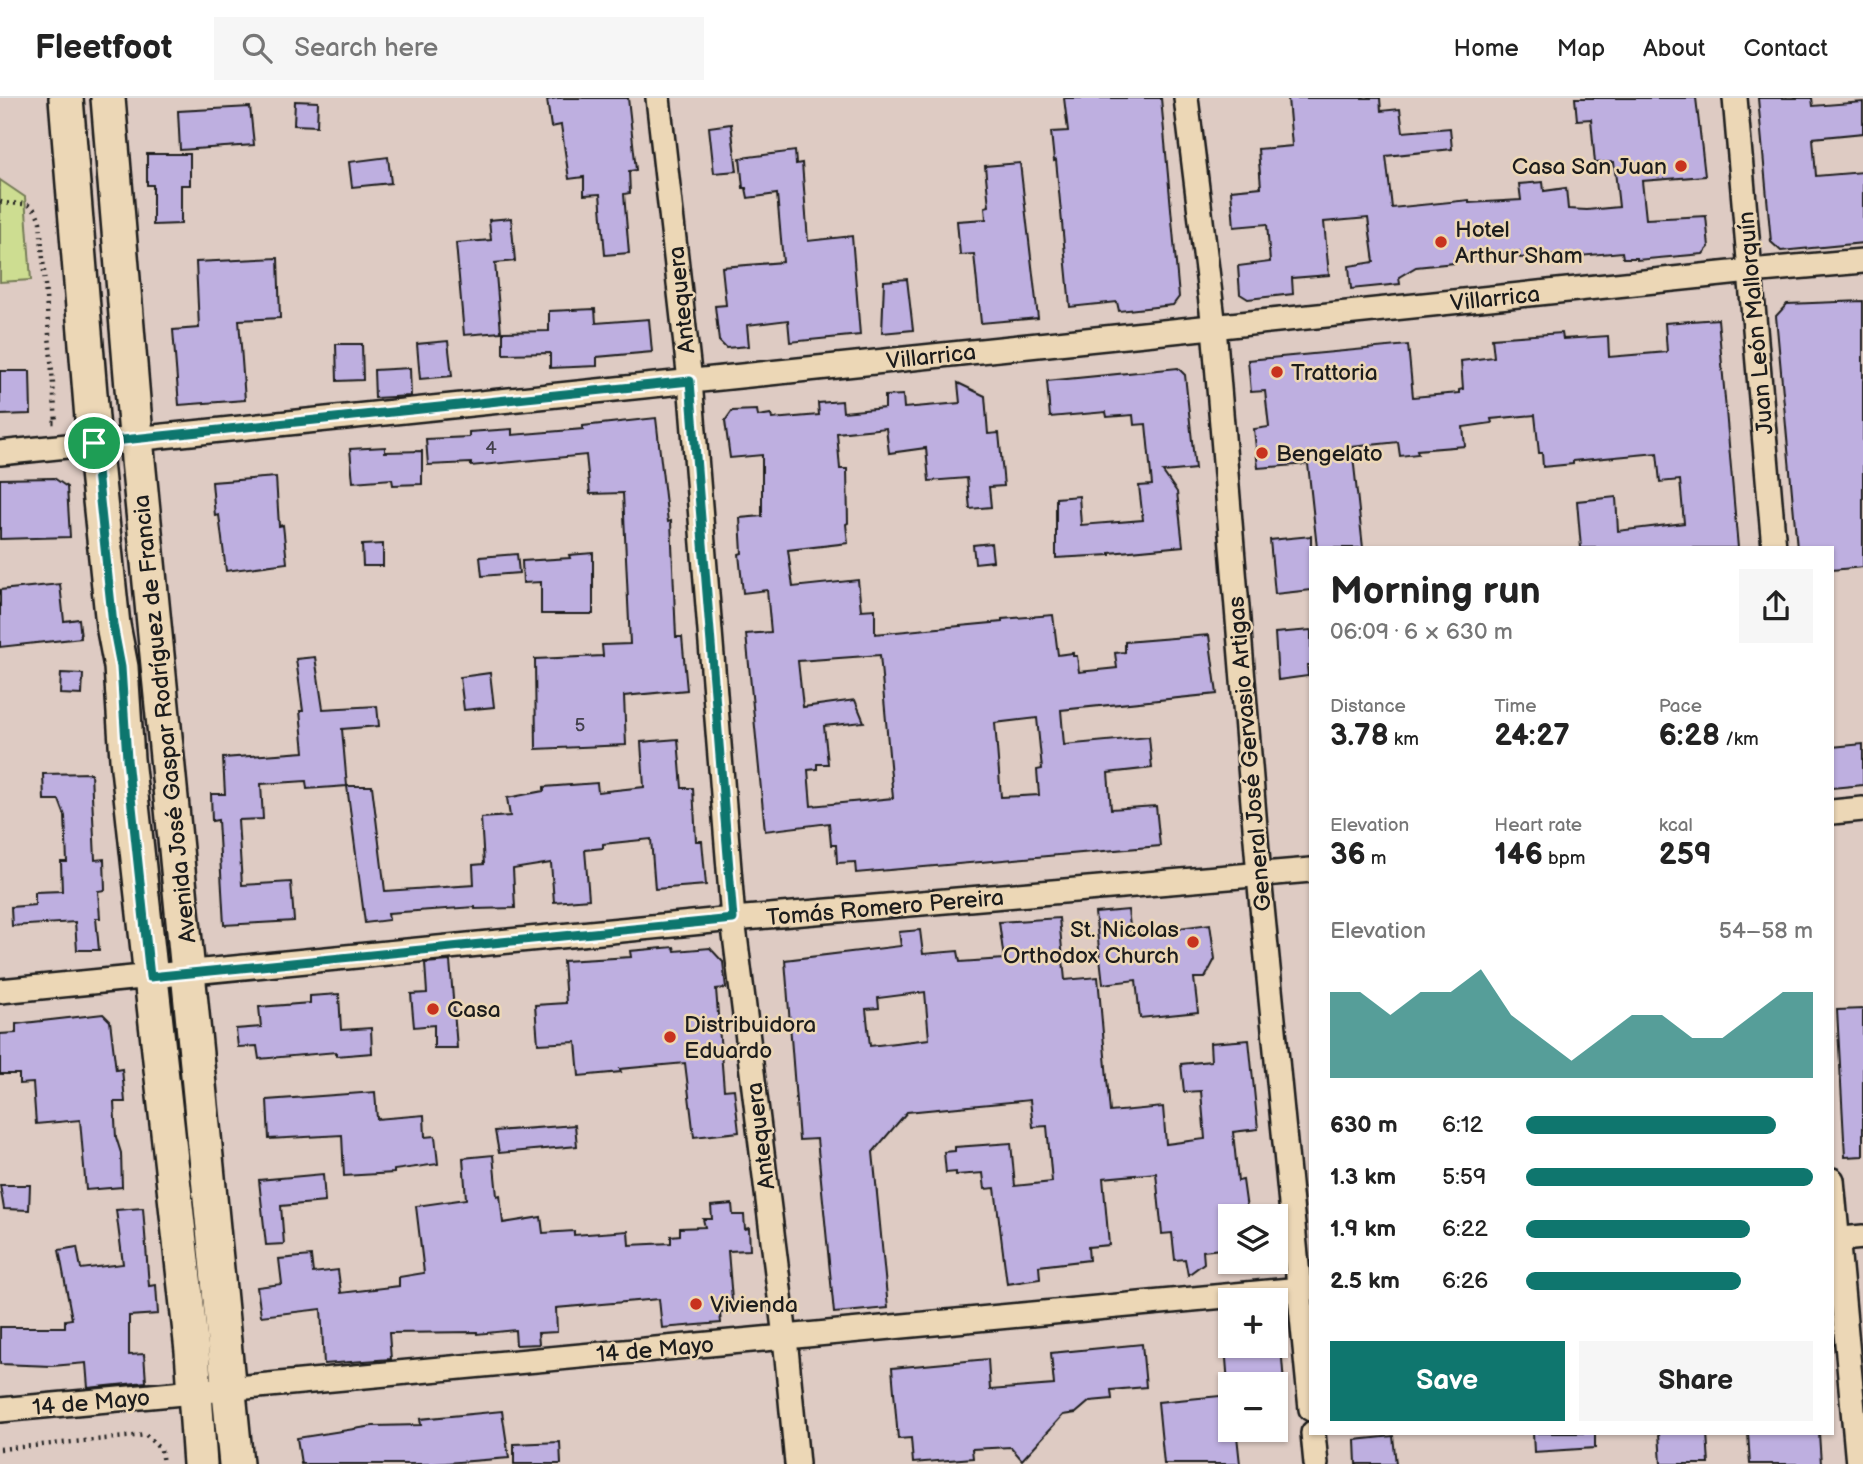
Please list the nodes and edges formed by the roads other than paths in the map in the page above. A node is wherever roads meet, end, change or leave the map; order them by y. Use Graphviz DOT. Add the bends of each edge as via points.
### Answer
graph roads {
  1 [pos="66,98"];
  2 [pos="108,98"];
  3 [pos="658,98"];
  4 [pos="1186,98"];
  5 [pos="1735,98"];
  6 [pos="1863,261"];
  7 [pos="1750,271"];
  8 [pos="1214,327"];
  9 [pos="690,381"];
  10 [pos="136,439"];
  11 [pos="94,443"];
  12 [pos="0,453"];
  13 [pos="1774,546"];
  14 [pos="1863,808"];
  15 [pos="1834,812"];
  16 [pos="1309,870"];
  17 [pos="1259,876"];
  18 [pos="733,919"];
  19 [pos="188,973"];
  20 [pos="150,977"];
  21 [pos="0,991"];
  22 [pos="1834,1219"];
  23 [pos="1863,1237"];
  24 [pos="1835,1239"];
  25 [pos="1305,1289"];
  26 [pos="785,1337"];
  27 [pos="1309,1369"];
  28 [pos="228,1389"];
  29 [pos="193,1392"];
  30 [pos="0,1410"];
  31 [pos="1313,1435"];
  32 [pos="200,1464"];
  33 [pos="236,1464"];
  34 [pos="797,1464"];
  35 [pos="1316,1464"];
  36 [pos="1858,1464"];
  1 -- 11 [label="main road, Avenida José Gaspar Rodríguez de Francia"];
  2 -- 10 [label="main road, Avenida José Gaspar Rodríguez de Francia"];
  3 -- 9 [label="street, Antequera"];
  4 -- 8 [label="street, General José Gervasio Artigas"];
  5 -- 7 [label="street, Juan León Mallorquín"];
  6 -- 7 [label="street, Villarrica"];
  7 -- 8 [label="street, Villarrica"];
  7 -- 13 [label="street, Juan León Mallorquín"];
  8 -- 9 [label="street, Villarrica"];
  8 -- 17 [label="street, General José Gervasio Artigas"];
  9 -- 10 [label="street, Villarrica"];
  9 -- 18 [label="street, Antequera"];
  10 -- 11 [label="street, Villarrica"];
  10 -- 19 [label="main road, Avenida José Gaspar Rodríguez de Francia"];
  11 -- 12 [label="street, Villarrica"];
  11 -- 20 [label="main road, Avenida José Gaspar Rodríguez de Francia"];
  14 -- 15 [label="street"];
  16 -- 17 [label="street, Tomás Romero Pereira"];
  17 -- 18 [label="street, Tomás Romero Pereira"];
  17 -- 25 [label="street, General José Gervasio Artigas"];
  18 -- 19 [label="street, Tomás Romero Pereira"];
  18 -- 26 [label="street, Antequera"];
  19 -- 20 [label="street, Tomás Romero Pereira"];
  19 -- 28 [label="main road, Avenida José Gaspar Rodríguez de Francia"];
  20 -- 21 [label="street, Tomás Romero Pereira"];
  20 -- 29 [label="main road, Avenida José Gaspar Rodríguez de Francia"];
  22 -- 24 [label="street"];
  23 -- 24 [label="street"];
  24 -- 36 [label="street"];
  25 -- 26 [label="street, 14 de Mayo"];
  25 -- 27 [label="street, General José Gervasio Artigas"];
  26 -- 28 [label="street, 14 de Mayo"];
  26 -- 34 [label="street, Antequera"];
  28 -- 29 [label="street, 14 de Mayo"];
  28 -- 33 [label="main road, Avenida José Gaspar Rodríguez de Francia"];
  29 -- 30 [label="street, 14 de Mayo"];
  29 -- 32 [label="main road, Avenida José Gaspar Rodríguez de Francia"];
  31 -- 35 [label="street"];
}
